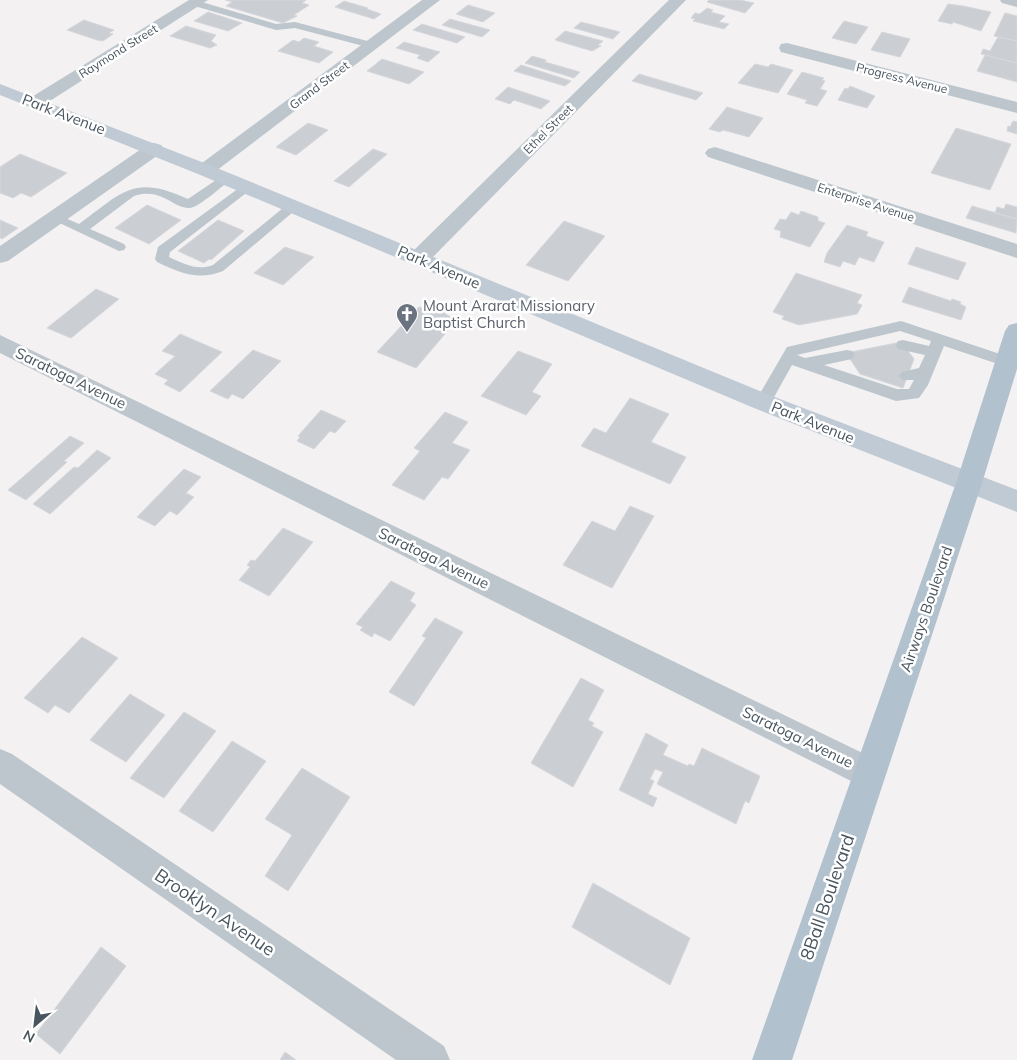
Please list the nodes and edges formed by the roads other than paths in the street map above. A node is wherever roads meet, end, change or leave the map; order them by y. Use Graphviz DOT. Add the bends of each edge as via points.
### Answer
graph roads {
  1 [pos="432,0"];
  2 [pos="678,0"];
  3 [pos="1008,0"];
  4 [pos="198,2"];
  5 [pos="1017,2"];
  6 [pos="371,45"];
  7 [pos="787,48"];
  8 [pos="0,89"];
  9 [pos="36,102"];
  10 [pos="1017,108"];
  11 [pos="154,149"];
  12 [pos="715,153"];
  13 [pos="215,174"];
  14 [pos="246,187"];
  15 [pos="294,207"];
  16 [pos="56,218"];
  17 [pos="80,229"];
  18 [pos="119,247"];
  19 [pos="1017,251"];
  20 [pos="0,256"];
  21 [pos="418,258"];
  22 [pos="1017,331"];
  23 [pos="0,343"];
  24 [pos="921,347"];
  25 [pos="788,358"];
  26 [pos="1007,362"];
  27 [pos="804,363"];
  28 [pos="925,373"];
  29 [pos="832,374"];
  30 [pos="907,376"];
  31 [pos="882,381"];
  32 [pos="864,384"];
  33 [pos="763,402"];
  34 [pos="969,483"];
  35 [pos="1017,501"];
  36 [pos="882,735"];
  37 [pos="0,765"];
  38 [pos="869,772"];
  39 [pos="430,1060"];
  40 [pos="772,1060"];
  1 -- 6 [label="street, Grand Street"];
  2 -- 21 [label="street, Ethel Street"];
  3 -- 5 [label="street"];
  4 -- 6 [label="lane" via="276,26 294,25"];
  4 -- 9 [label="street, Raymond Street"];
  6 -- 13 [label="street, Grand Street"];
  7 -- 10 [label="street, Progress Avenue"];
  8 -- 9 [label="main road, Park Avenue"];
  9 -- 11 [label="main road, Park Avenue"];
  11 -- 13 [label="main road, Park Avenue"];
  11 -- 16 [label="street"];
  12 -- 19 [label="street, Enterprise Avenue"];
  13 -- 14 [label="main road, Park Avenue"];
  13 -- 17 [label="lane" via="189,204 151,187 139,189"];
  14 -- 15 [label="main road, Park Avenue"];
  14 -- 15 [label="lane" via="163,250 162,260 196,274 209,272"];
  15 -- 21 [label="main road, Park Avenue"];
  16 -- 17 [label="lane"];
  16 -- 20 [label="street"];
  17 -- 18 [label="lane"];
  21 -- 33 [label="main road, Park Avenue"];
  22 -- 26 [label="main road"];
  23 -- 38 [label="street, Saratoga Avenue"];
  24 -- 25 [label="lane" via="901,326 792,351"];
  24 -- 26 [label="lane"];
  24 -- 28 [label="lane"];
  25 -- 27 [label="lane"];
  25 -- 33 [label="lane"];
  26 -- 34 [label="main road"];
  27 -- 29 [label="lane"];
  27 -- 29 [label="lane" via="852,361"];
  28 -- 30 [label="lane"];
  28 -- 32 [label="lane" via="913,394 896,395"];
  29 -- 32 [label="lane"];
  31 -- 32 [label="lane"];
  33 -- 34 [label="main road, Park Avenue"];
  34 -- 35 [label="main road, Park Avenue"];
  34 -- 36 [label="main road, Airways Boulevard"];
  36 -- 38 [label="main road, 8Ball Boulevard"];
  37 -- 39 [label="street, Brooklyn Avenue"];
  38 -- 40 [label="main road, 8Ball Boulevard"];
}
